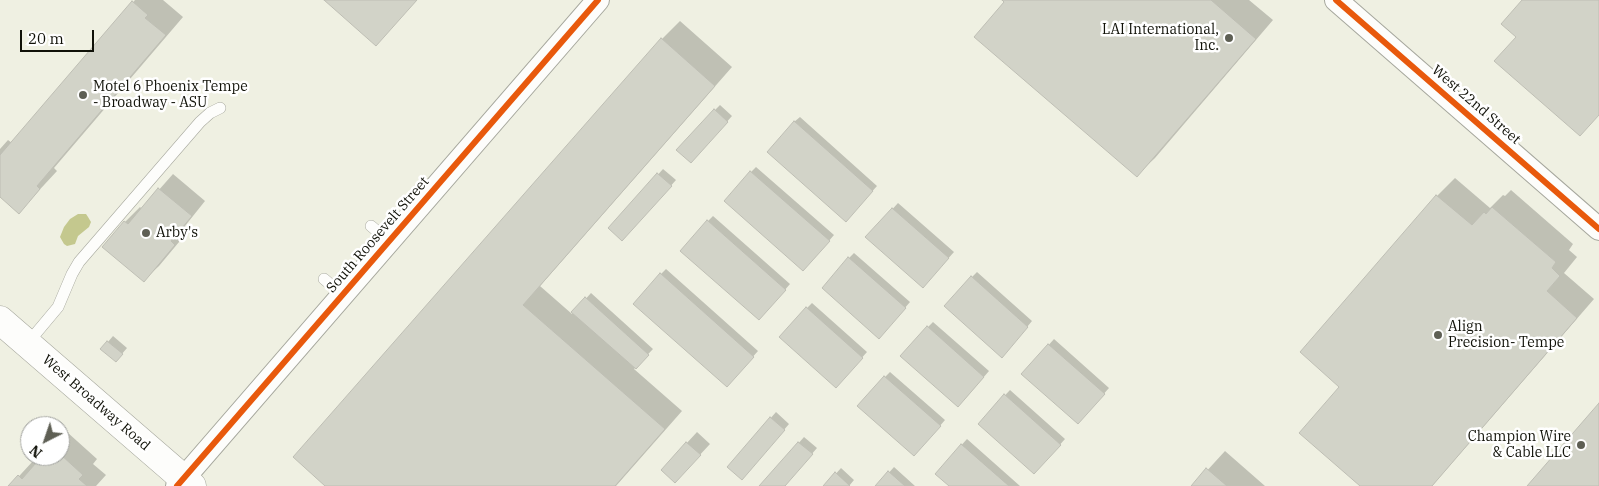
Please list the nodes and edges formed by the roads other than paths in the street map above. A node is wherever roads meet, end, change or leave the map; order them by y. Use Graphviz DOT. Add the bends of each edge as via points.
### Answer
graph roads {
  1 [pos="598,0"];
  2 [pos="1336,0"];
  3 [pos="220,108"];
  4 [pos="371,226"];
  5 [pos="1599,229"];
  6 [pos="390,241"];
  7 [pos="324,279"];
  8 [pos="343,295"];
  9 [pos="0,320"];
  10 [pos="27,344"];
  11 [pos="184,484"];
  1 -- 6 [label="street, South Roosevelt Street"];
  2 -- 5 [label="street, West 22nd Street"];
  3 -- 10 [label="lane" via="200,122 79,262 58,307"];
  4 -- 6 [label="lane"];
  6 -- 8 [label="street, South Roosevelt Street"];
  7 -- 8 [label="lane"];
  8 -- 11 [label="street, South Roosevelt Street"];
  9 -- 10 [label="main road, West Broadway Road"];
  10 -- 11 [label="main road, West Broadway Road"];
}
